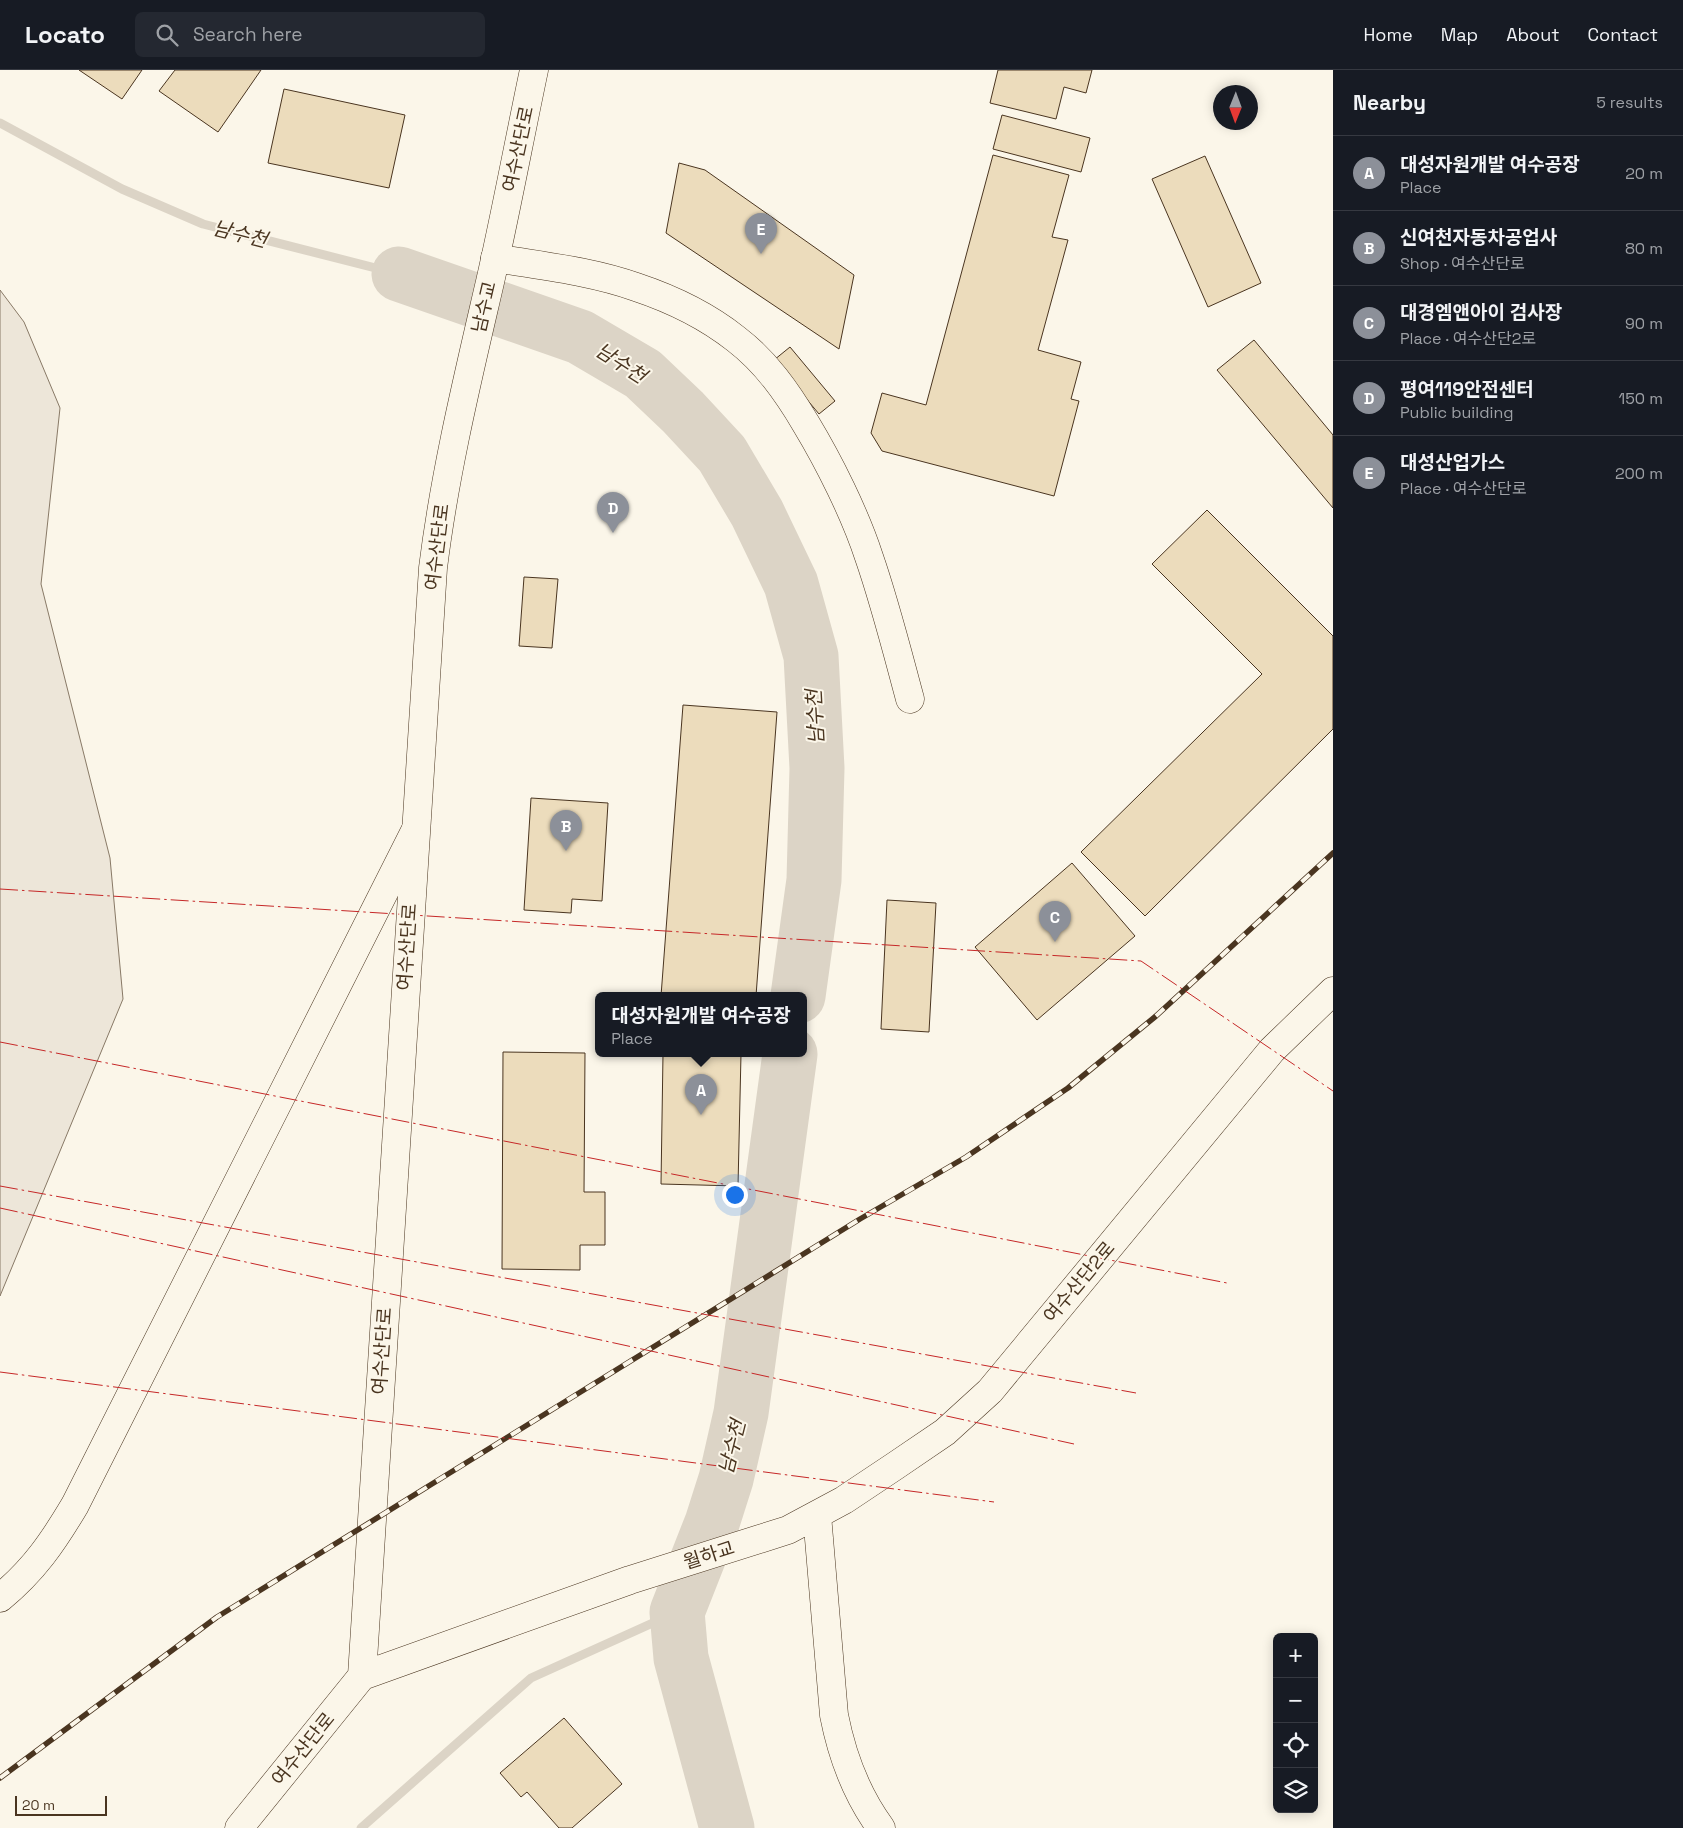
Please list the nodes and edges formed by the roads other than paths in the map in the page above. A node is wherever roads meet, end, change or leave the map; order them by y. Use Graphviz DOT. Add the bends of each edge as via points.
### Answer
graph roads {
  1 [pos="534,70"];
  2 [pos="495,258"];
  3 [pos="472,356"];
  4 [pos="910,699"];
  5 [pos="415,831"];
  6 [pos="1333,991"];
  7 [pos="817,1515"];
  8 [pos="788,1530"];
  9 [pos="0,1598"];
  10 [pos="362,1676"];
  11 [pos="239,1828"];
  12 [pos="881,1828"];
  1 -- 2 [label="street, 여수산단로"];
  2 -- 3 [label="street, 남수교"];
  2 -- 4 [label="street" via="612,279 669,299 708,319 738,340 775,378 813,435 857,527 869,556"];
  3 -- 5 [label="street, 여수산단로" via="448,466 434,560"];
  5 -- 9 [label="street, 여수산단로" via="75,1505 48,1550"];
  5 -- 10 [label="street, 여수산단로"];
  6 -- 7 [label="street, 여수산단2로" via="1272,1050 990,1390 945,1432"];
  7 -- 8 [label="street, 여수산단2로"];
  7 -- 12 [label="street" via="835,1723 853,1782"];
  8 -- 10 [label="street, 월하교" via="630,1580"];
  10 -- 11 [label="street, 여수산단로"];
}
